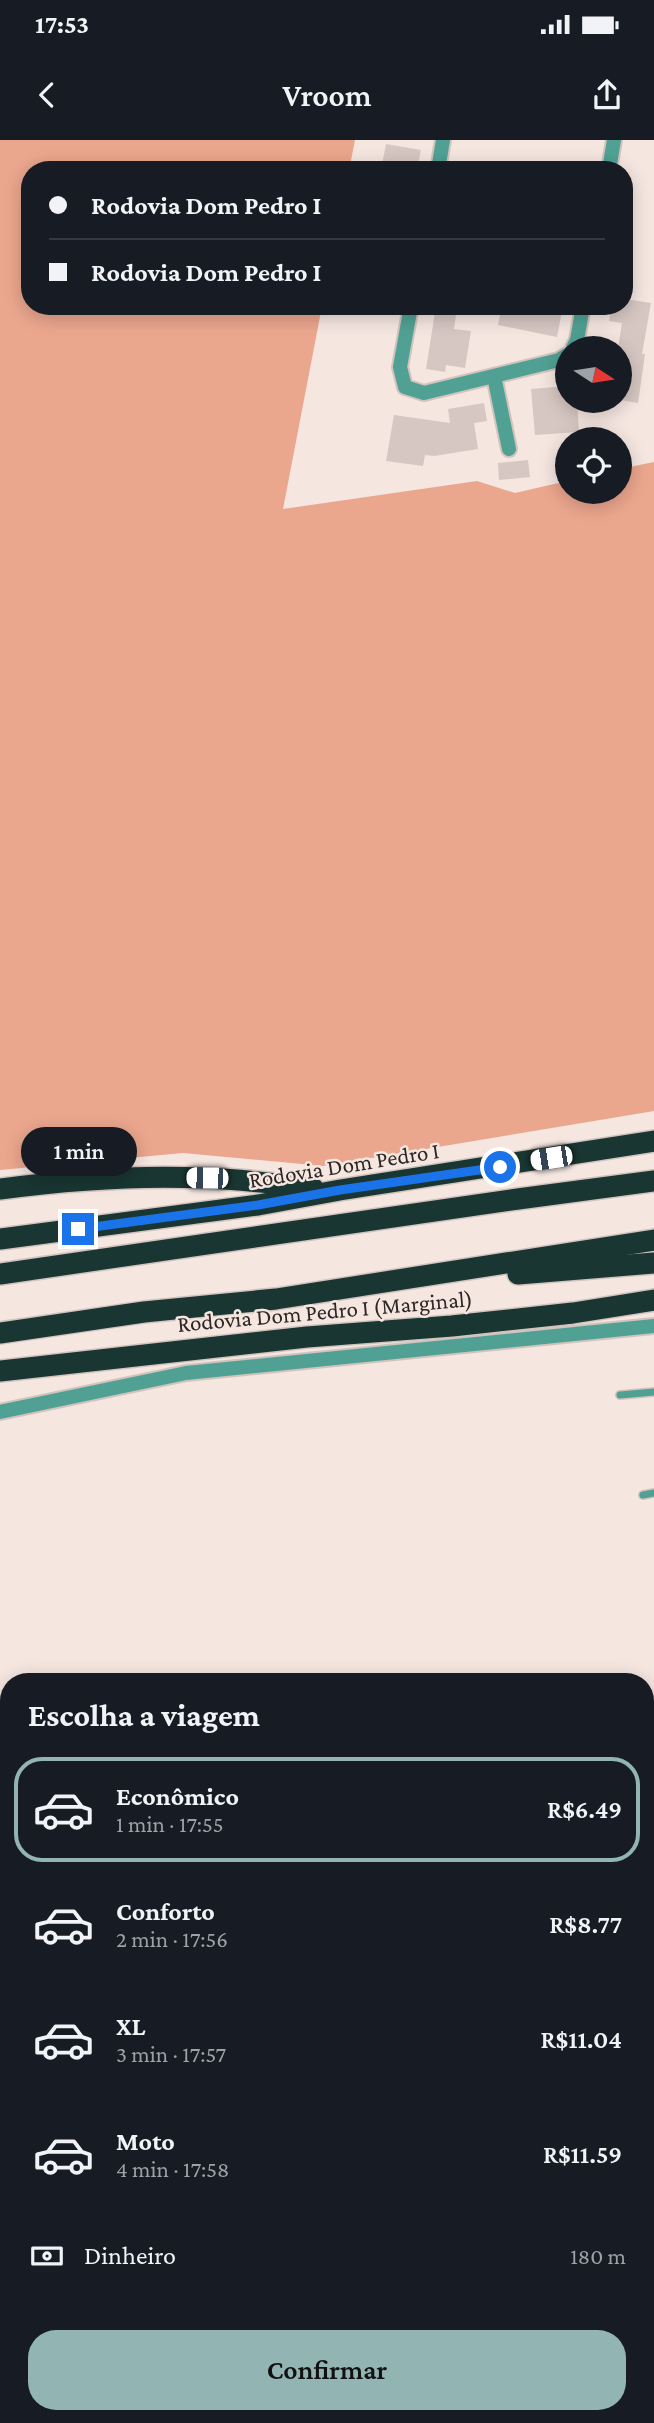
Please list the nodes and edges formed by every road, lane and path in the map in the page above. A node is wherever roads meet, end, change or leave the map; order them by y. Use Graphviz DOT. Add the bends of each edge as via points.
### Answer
graph roads {
  1 [pos="443,140"];
  2 [pos="614,140"];
  3 [pos="440,161"];
  4 [pos="610,161"];
  5 [pos="409,315"];
  6 [pos="581,315"];
  7 [pos="578,336"];
  8 [pos="555,361"];
  9 [pos="494,376"];
  10 [pos="509,449"];
  11 [pos="654,1141"];
  12 [pos="654,1181"];
  13 [pos="0,1189"];
  14 [pos="340,1190"];
  15 [pos="0,1239"];
  16 [pos="654,1240"];
  17 [pos="654,1263"];
  18 [pos="0,1274"];
  19 [pos="341,1289"];
  20 [pos="654,1300"];
  21 [pos="654,1325"];
  22 [pos="0,1333"];
  23 [pos="114,1358"];
  24 [pos="0,1371"];
  25 [pos="0,1384"];
  26 [pos="654,1392"];
  27 [pos="620,1395"];
  28 [pos="0,1412"];
  29 [pos="654,1493"];
  30 [pos="643,1495"];
  1 -- 3 [label="street"];
  2 -- 4 [label="street"];
  5 -- 9 [label="street" via="400,367 405,387 424,393"];
  6 -- 7 [label="street"];
  8 -- 9 [label="street"];
  9 -- 10 [label="street"];
  11 -- 14 [label="highway, Rodovia Dom Pedro I"];
  12 -- 18 [label="highway"];
  13 -- 14 [label="highway" via="156,1177"];
  14 -- 15 [label="highway, Rodovia Dom Pedro I"];
  16 -- 19 [label="highway"];
  17 -- 19 [label="highway"];
  19 -- 22 [label="highway"];
  20 -- 23 [label="highway, Rodovia Dom Pedro I (Marginal)" via="452,1326"];
  21 -- 28 [label="street" via="186,1373"];
  23 -- 24 [label="highway, Rodovia Dom Pedro I (Marginal)"];
  23 -- 25 [label="highway"];
  26 -- 27 [label="lane"];
  29 -- 30 [label="lane"];
}
